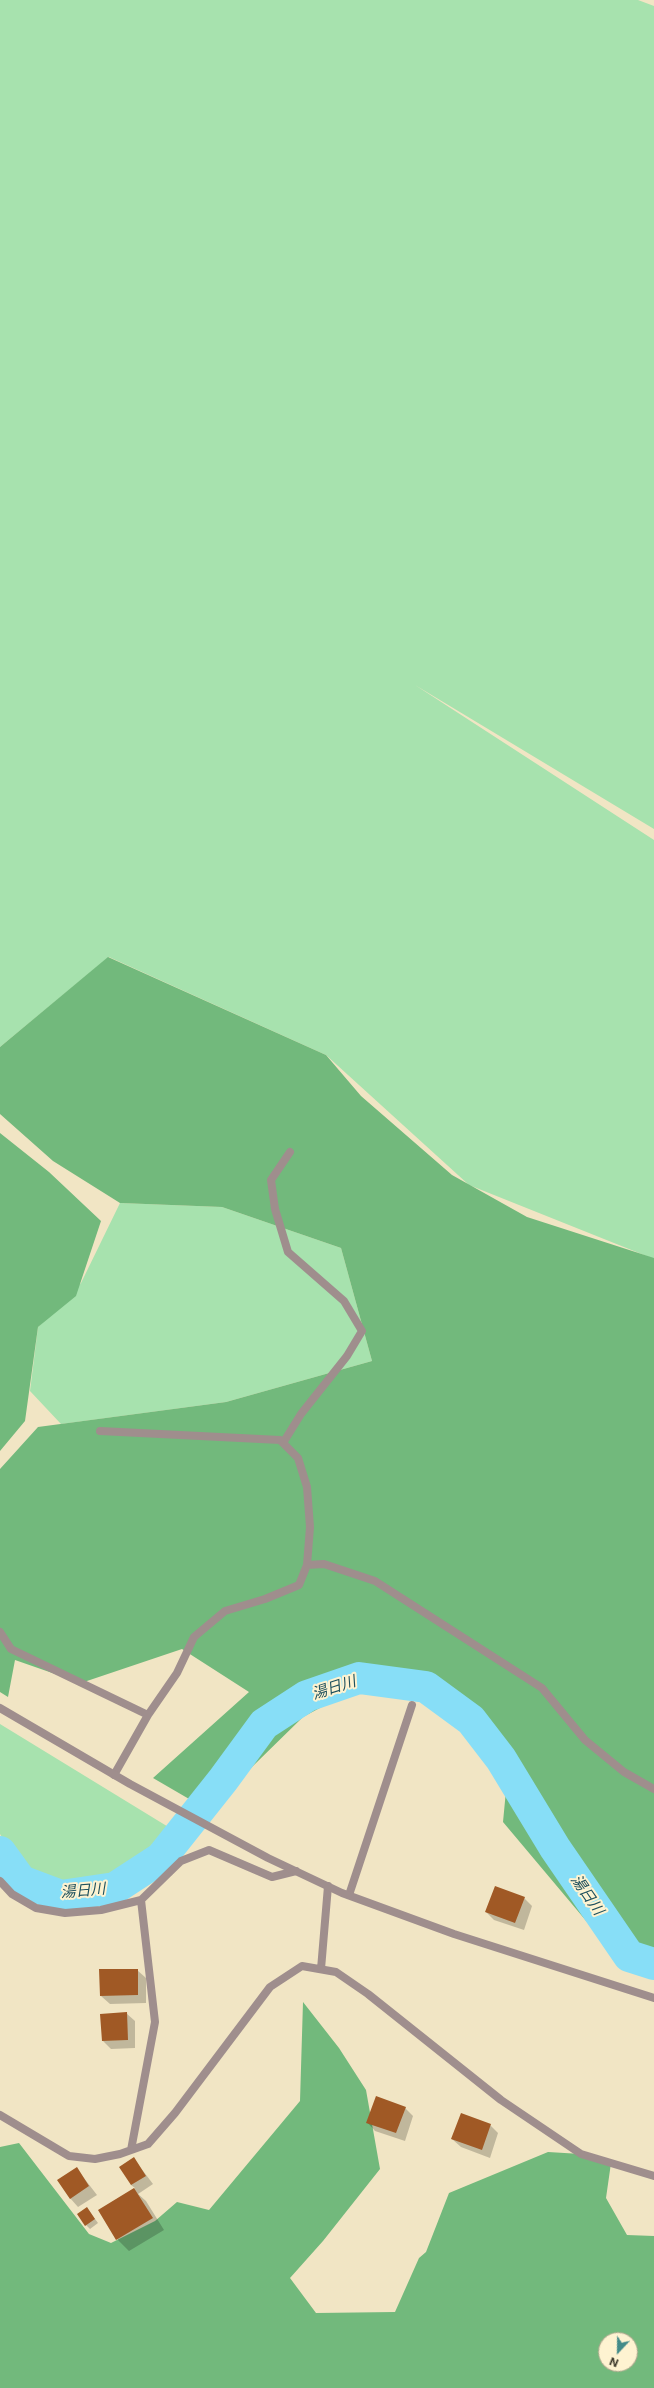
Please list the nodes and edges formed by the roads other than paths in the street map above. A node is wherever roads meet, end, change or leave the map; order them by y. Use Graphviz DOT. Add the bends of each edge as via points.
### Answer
graph roads {
  1 [pos="290,1152"];
  2 [pos="100,1431"];
  3 [pos="283,1443"];
  4 [pos="307,1565"];
  5 [pos="0,1632"];
  6 [pos="412,1705"];
  7 [pos="0,1708"];
  8 [pos="148,1715"];
  9 [pos="114,1775"];
  10 [pos="654,1789"];
  11 [pos="296,1871"];
  12 [pos="0,1881"];
  13 [pos="328,1886"];
  14 [pos="349,1895"];
  15 [pos="141,1900"];
  16 [pos="321,1969"];
  17 [pos="654,1998"];
  18 [pos="0,2115"];
  19 [pos="131,2150"];
  20 [pos="654,2176"];
  1 -- 3 [label="street" via="271,1180 275,1209 288,1252 344,1301 362,1331 301,1414"];
  2 -- 3 [label="street" via="280,1440"];
  3 -- 4 [label="street" via="298,1458 307,1486 310,1527"];
  4 -- 8 [label="street" via="299,1584 265,1600 225,1612 194,1637 177,1673"];
  4 -- 10 [label="street" via="324,1564 375,1581 542,1688 585,1740 624,1772"];
  5 -- 8 [label="street" via="11,1649"];
  6 -- 14 [label="street"];
  7 -- 9 [label="street"];
  8 -- 9 [label="street"];
  9 -- 11 [label="street"];
  11 -- 13 [label="street"];
  11 -- 15 [label="street" via="272,1877 209,1850 181,1861"];
  12 -- 15 [label="street" via="12,1894 36,1908 65,1913 101,1910"];
  13 -- 14 [label="street"];
  13 -- 16 [label="street"];
  14 -- 17 [label="street" via="454,1934"];
  15 -- 19 [label="street" via="155,2022"];
  16 -- 19 [label="street" via="302,1966 270,1987 175,2113 148,2144"];
  16 -- 20 [label="street" via="336,1972 368,1994 501,2100 581,2154"];
  18 -- 19 [label="street" via="69,2156 95,2159"];
}
